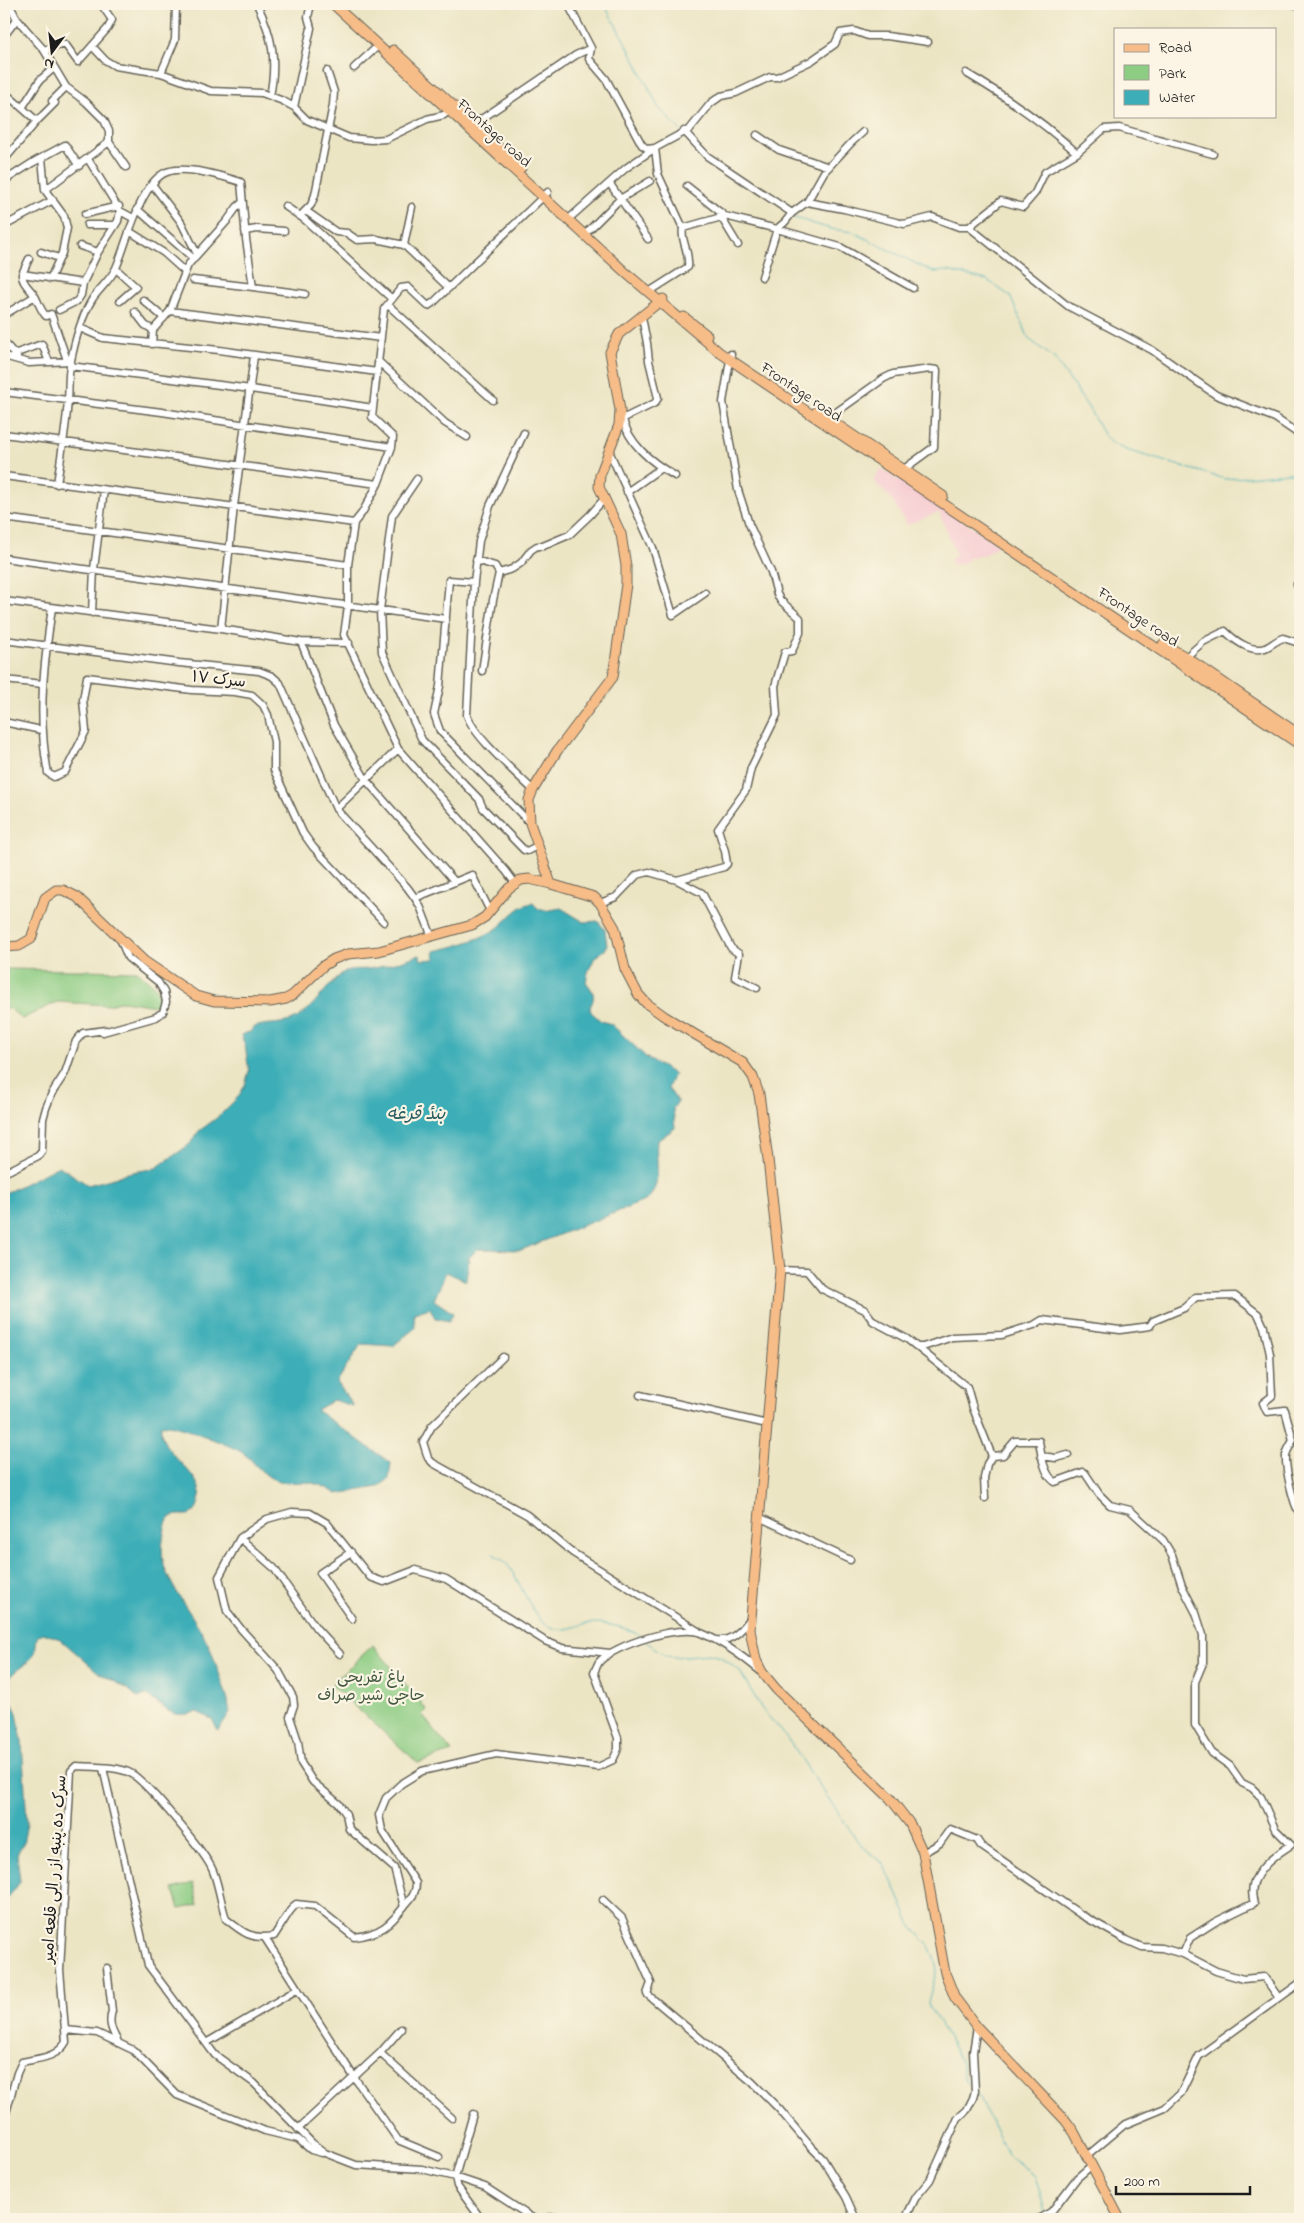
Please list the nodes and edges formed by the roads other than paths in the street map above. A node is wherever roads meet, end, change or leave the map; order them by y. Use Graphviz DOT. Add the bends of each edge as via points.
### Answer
graph roads {
  1 [pos="9,4"];
  2 [pos="101,4"];
  3 [pos="176,4"];
  4 [pos="257,4"];
  5 [pos="311,4"];
  6 [pos="333,4"];
  7 [pos="342,4"];
  8 [pos="568,4"];
  9 [pos="1294,4"];
  10 [pos="1300,6"];
  11 [pos="17,19"];
  12 [pos="4,36"];
  13 [pos="928,42"];
  14 [pos="92,46"];
  15 [pos="378,46"];
  16 [pos="591,48"];
  17 [pos="44,50"];
  18 [pos="54,68"];
  19 [pos="354,68"];
  20 [pos="327,71"];
  21 [pos="161,73"];
  22 [pos="966,73"];
  23 [pos="66,87"];
  24 [pos="4,92"];
  25 [pos="270,96"];
  26 [pos="10,98"];
  27 [pos="4,102"];
  28 [pos="294,107"];
  29 [pos="22,108"];
  30 [pos="449,110"];
  31 [pos="37,121"];
  32 [pos="474,124"];
  33 [pos="327,129"];
  34 [pos="684,131"];
  35 [pos="863,132"];
  36 [pos="757,136"];
  37 [pos="109,142"];
  38 [pos="654,148"];
  39 [pos="1077,153"];
  40 [pos="1213,154"];
  41 [pos="42,158"];
  42 [pos="88,159"];
  43 [pos="4,160"];
  44 [pos="79,166"];
  45 [pos="829,166"];
  46 [pos="126,167"];
  47 [pos="4,181"];
  48 [pos="650,181"];
  49 [pos="152,184"];
  50 [pos="610,184"];
  51 [pos="687,186"];
  52 [pos="45,190"];
  53 [pos="546,194"];
  54 [pos="620,199"];
  55 [pos="53,200"];
  56 [pos="244,202"];
  57 [pos="807,202"];
  58 [pos="285,206"];
  59 [pos="412,207"];
  60 [pos="120,208"];
  61 [pos="137,209"];
  62 [pos="306,211"];
  63 [pos="85,214"];
  64 [pos="790,215"];
  65 [pos="300,216"];
  66 [pos="572,216"];
  67 [pos="723,217"];
  68 [pos="133,218"];
  69 [pos="86,225"];
  70 [pos="114,225"];
  71 [pos="4,226"];
  72 [pos="683,228"];
  73 [pos="969,228"];
  74 [pos="777,229"];
  75 [pos="284,231"];
  76 [pos="588,231"];
  77 [pos="129,232"];
  78 [pos="245,232"];
  79 [pos="648,239"];
  80 [pos="404,245"];
  81 [pos="738,245"];
  82 [pos="80,246"];
  83 [pos="41,252"];
  84 [pos="98,252"];
  85 [pos="196,256"];
  86 [pos="59,258"];
  87 [pos="29,259"];
  88 [pos="116,269"];
  89 [pos="184,271"];
  90 [pos="22,274"];
  91 [pos="762,277"];
  92 [pos="50,278"];
  93 [pos="193,280"];
  94 [pos="83,283"];
  95 [pos="253,287"];
  96 [pos="449,288"];
  97 [pos="913,288"];
  98 [pos="652,290"];
  99 [pos="305,294"];
  100 [pos="35,296"];
  101 [pos="143,300"];
  102 [pos="120,301"];
  103 [pos="661,301"];
  104 [pos="390,302"];
  105 [pos="59,310"];
  106 [pos="170,311"];
  107 [pos="135,312"];
  108 [pos="4,315"];
  109 [pos="642,317"];
  110 [pos="164,318"];
  111 [pos="80,328"];
  112 [pos="153,330"];
  113 [pos="381,338"];
  114 [pos="4,342"];
  115 [pos="152,344"];
  116 [pos="14,354"];
  117 [pos="4,356"];
  118 [pos="254,356"];
  119 [pos="731,357"];
  120 [pos="19,360"];
  121 [pos="378,360"];
  122 [pos="49,362"];
  123 [pos="69,363"];
  124 [pos="377,372"];
  125 [pos="250,389"];
  126 [pos="4,392"];
  127 [pos="493,400"];
  128 [pos="68,401"];
  129 [pos="373,408"];
  130 [pos="621,415"];
  131 [pos="828,418"];
  132 [pos="245,424"];
  133 [pos="524,433"];
  134 [pos="4,434"];
  135 [pos="1300,435"];
  136 [pos="467,436"];
  137 [pos="64,442"];
  138 [pos="392,447"];
  139 [pos="610,451"];
  140 [pos="240,464"];
  141 [pos="660,468"];
  142 [pos="904,469"];
  143 [pos="4,476"];
  144 [pos="675,476"];
  145 [pos="417,479"];
  146 [pos="57,484"];
  147 [pos="378,484"];
  148 [pos="104,490"];
  149 [pos="627,492"];
  150 [pos="605,498"];
  151 [pos="234,506"];
  152 [pos="4,518"];
  153 [pos="354,524"];
  154 [pos="99,530"];
  155 [pos="230,548"];
  156 [pos="4,558"];
  157 [pos="476,560"];
  158 [pos="348,565"];
  159 [pos="94,570"];
  160 [pos="499,572"];
  161 [pos="1300,579"];
  162 [pos="474,582"];
  163 [pos="226,588"];
  164 [pos="1300,590"];
  165 [pos="704,593"];
  166 [pos="4,601"];
  167 [pos="348,606"];
  168 [pos="52,608"];
  169 [pos="380,610"];
  170 [pos="92,613"];
  171 [pos="446,619"];
  172 [pos="221,629"];
  173 [pos="4,640"];
  174 [pos="1300,641"];
  175 [pos="301,642"];
  176 [pos="349,643"];
  177 [pos="46,646"];
  178 [pos="1186,657"];
  179 [pos="482,672"];
  180 [pos="4,680"];
  181 [pos="42,684"];
  182 [pos="4,722"];
  183 [pos="41,730"];
  184 [pos="1300,735"];
  185 [pos="1300,745"];
  186 [pos="398,749"];
  187 [pos="366,780"];
  188 [pos="533,790"];
  189 [pos="336,809"];
  190 [pos="530,823"];
  191 [pos="539,845"];
  192 [pos="677,880"];
  193 [pos="455,882"];
  194 [pos="515,883"];
  195 [pos="551,884"];
  196 [pos="414,898"];
  197 [pos="600,903"];
  198 [pos="490,911"];
  199 [pos="384,922"];
  200 [pos="432,937"];
  201 [pos="120,938"];
  202 [pos="4,947"];
  203 [pos="757,988"];
  204 [pos="4,1173"];
  205 [pos="780,1270"];
  206 [pos="918,1347"];
  207 [pos="503,1357"];
  208 [pos="640,1395"];
  209 [pos="767,1424"];
  210 [pos="1068,1455"];
  211 [pos="992,1456"];
  212 [pos="1042,1456"];
  213 [pos="985,1498"];
  214 [pos="1300,1514"];
  215 [pos="761,1518"];
  216 [pos="240,1538"];
  217 [pos="351,1552"];
  218 [pos="850,1560"];
  219 [pos="352,1619"];
  220 [pos="750,1619"];
  221 [pos="700,1632"];
  222 [pos="710,1638"];
  223 [pos="340,1654"];
  224 [pos="610,1654"];
  225 [pos="762,1672"];
  226 [pos="103,1768"];
  227 [pos="922,1853"];
  228 [pos="603,1900"];
  229 [pos="404,1907"];
  230 [pos="265,1938"];
  231 [pos="1183,1954"];
  232 [pos="107,1968"];
  233 [pos="1300,1983"];
  234 [pos="298,1989"];
  235 [pos="1279,1998"];
  236 [pos="977,2027"];
  237 [pos="401,2029"];
  238 [pos="65,2030"];
  239 [pos="119,2043"];
  240 [pos="206,2043"];
  241 [pos="380,2053"];
  242 [pos="354,2076"];
  243 [pos="473,2114"];
  244 [pos="452,2118"];
  245 [pos="4,2120"];
  246 [pos="298,2129"];
  247 [pos="325,2154"];
  248 [pos="1087,2156"];
  249 [pos="439,2157"];
  250 [pos="1092,2165"];
  251 [pos="455,2177"];
  252 [pos="908,2213"];
  253 [pos="1040,2218"];
  254 [pos="480,2219"];
  255 [pos="534,2219"];
  256 [pos="544,2219"];
  257 [pos="561,2219"];
  258 [pos="856,2219"];
  259 [pos="1120,2219"];
  1 -- 11 [label="street"];
  2 -- 14 [label="street" via="112,20"];
  3 -- 21 [label="street" via="175,40"];
  4 -- 25 [label="street" via="274,53"];
  5 -- 28 [label="street" via="308,17 311,28"];
  6 -- 15 [label="main road, Frontage road"];
  7 -- 32 [label="main road"];
  8 -- 16 [label="street"];
  9 -- 10 [label="street"];
  11 -- 12 [label="street"];
  11 -- 17 [label="street"];
  13 -- 34 [label="street" via="868,36 854,31 840,33 835,44 811,61 736,93 721,96"];
  14 -- 17 [label="street" via="78,62 65,44"];
  14 -- 21 [label="street" via="115,66"];
  15 -- 19 [label="street"];
  15 -- 30 [label="main road, Frontage road"];
  16 -- 32 [label="street"];
  16 -- 38 [label="street" via="589,59 606,79 642,145"];
  17 -- 18 [label="street"];
  18 -- 23 [label="street"];
  18 -- 29 [label="street" via="40,80"];
  20 -- 33 [label="street" via="334,92"];
  21 -- 25 [label="street" via="211,91 236,90"];
  22 -- 39 [label="street" via="996,91"];
  23 -- 31 [label="street"];
  23 -- 37 [label="street" via="104,120"];
  24 -- 26 [label="street"];
  25 -- 28 [label="street"];
  26 -- 27 [label="street"];
  26 -- 29 [label="street"];
  28 -- 33 [label="street" via="308,120"];
  29 -- 31 [label="street"];
  30 -- 33 [label="street" via="444,116 427,119 386,139 349,138"];
  30 -- 53 [label="main road, Frontage road"];
  31 -- 43 [label="street"];
  32 -- 53 [label="main road"];
  33 -- 62 [label="street" via="315,195"];
  34 -- 38 [label="street"];
  34 -- 64 [label="street" via="708,156"];
  35 -- 45 [label="street"];
  36 -- 45 [label="street" via="778,150"];
  37 -- 42 [label="street"];
  37 -- 46 [label="street"];
  38 -- 50 [label="street"];
  38 -- 72 [label="street" via="658,174"];
  39 -- 40 [label="street" via="1104,129 1119,128"];
  39 -- 73 [label="street" via="1045,172 1035,193 1023,207 1001,201"];
  41 -- 44 [label="street" via="65,145"];
  41 -- 47 [label="street"];
  41 -- 52 [label="street"];
  42 -- 44 [label="street"];
  42 -- 60 [label="street"];
  44 -- 52 [label="street"];
  45 -- 57 [label="street"];
  48 -- 54 [label="street"];
  49 -- 56 [label="street" via="170,170 211,174 241,182"];
  49 -- 61 [label="street"];
  49 -- 85 [label="street" via="181,222"];
  50 -- 54 [label="street"];
  50 -- 66 [label="street"];
  51 -- 67 [label="street"];
  52 -- 55 [label="street"];
  53 -- 66 [label="main road"];
  53 -- 96 [label="street"];
  53 -- 103 [label="main road, Frontage road"];
  54 -- 76 [label="street"];
  54 -- 79 [label="street"];
  55 -- 71 [label="street"];
  55 -- 86 [label="street" via="64,216 67,228"];
  56 -- 78 [label="street"];
  56 -- 85 [label="street"];
  57 -- 64 [label="street"];
  57 -- 73 [label="street" via="904,224 932,217"];
  58 -- 65 [label="street"];
  59 -- 80 [label="street"];
  60 -- 63 [label="street"];
  60 -- 68 [label="street"];
  60 -- 70 [label="street"];
  61 -- 68 [label="street"];
  61 -- 85 [label="street"];
  62 -- 65 [label="street"];
  62 -- 80 [label="street" via="336,232 348,232 357,240"];
  64 -- 74 [label="street"];
  65 -- 104 [label="street"];
  66 -- 76 [label="main road"];
  67 -- 72 [label="street"];
  67 -- 74 [label="street"];
  67 -- 81 [label="street"];
  68 -- 77 [label="street"];
  69 -- 70 [label="street"];
  70 -- 84 [label="street"];
  72 -- 98 [label="street" via="688,267"];
  73 -- 135 [label="street" via="1068,306 1152,350 1216,395 1275,418"];
  74 -- 91 [label="street"];
  74 -- 97 [label="street" via="840,247"];
  75 -- 78 [label="street" via="257,229"];
  76 -- 98 [label="main road"];
  77 -- 88 [label="street"];
  77 -- 89 [label="street" via="164,253"];
  78 -- 95 [label="street"];
  80 -- 96 [label="street"];
  82 -- 84 [label="street"];
  83 -- 86 [label="street"];
  84 -- 94 [label="street"];
  85 -- 89 [label="street"];
  86 -- 92 [label="street"];
  87 -- 90 [label="street"];
  88 -- 102 [label="street" via="136,287"];
  88 -- 111 [label="street" via="93,298"];
  89 -- 106 [label="street"];
  90 -- 92 [label="street"];
  90 -- 100 [label="street" via="22,279"];
  92 -- 94 [label="street"];
  93 -- 95 [label="street"];
  94 -- 105 [label="street" via="77,301"];
  95 -- 99 [label="street"];
  96 -- 104 [label="street" via="428,306 408,287 401,288"];
  98 -- 103 [label="main road"];
  100 -- 108 [label="street"];
  100 -- 123 [label="street" via="43,313 54,317 56,334"];
  101 -- 110 [label="street"];
  103 -- 109 [label="main road"];
  103 -- 119 [label="main road, Frontage road"];
  104 -- 113 [label="street" via="384,309"];
  104 -- 127 [label="street"];
  106 -- 110 [label="street"];
  106 -- 113 [label="street"];
  107 -- 112 [label="street"];
  109 -- 130 [label="main road" via="619,334 610,352"];
  109 -- 130 [label="street" via="648,361 658,398 655,403"];
  110 -- 112 [label="street"];
  111 -- 115 [label="street" via="103,338"];
  111 -- 123 [label="street"];
  112 -- 115 [label="street"];
  113 -- 121 [label="street"];
  114 -- 116 [label="street"];
  115 -- 118 [label="street"];
  116 -- 120 [label="street"];
  116 -- 122 [label="street" via="42,344"];
  117 -- 120 [label="street"];
  118 -- 124 [label="street"];
  118 -- 125 [label="street"];
  119 -- 131 [label="main road"];
  119 -- 185 [label="main road, Frontage road"];
  119 -- 192 [label="street" via="723,402 738,490 777,594 800,618 800,633 792,650 784,652 775,686 777,715 751,768 746,790 718,829 727,864"];
  120 -- 122 [label="street"];
  121 -- 124 [label="street"];
  121 -- 136 [label="street" via="445,423"];
  122 -- 123 [label="street"];
  123 -- 125 [label="street"];
  123 -- 128 [label="street"];
  124 -- 129 [label="street"];
  125 -- 129 [label="street"];
  125 -- 132 [label="street"];
  126 -- 128 [label="street"];
  128 -- 132 [label="street"];
  128 -- 137 [label="street"];
  129 -- 138 [label="street" via="372,417 393,437"];
  130 -- 139 [label="main road"];
  130 -- 141 [label="street" via="632,442"];
  131 -- 142 [label="main road"];
  131 -- 142 [label="street" via="893,374 937,370 934,447"];
  132 -- 138 [label="street"];
  132 -- 140 [label="street"];
  133 -- 157 [label="street" via="490,506"];
  134 -- 137 [label="street"];
  137 -- 140 [label="street"];
  137 -- 146 [label="street"];
  138 -- 147 [label="street"];
  139 -- 149 [label="street"];
  139 -- 150 [label="main road" via="600,475 599,487"];
  140 -- 147 [label="street"];
  140 -- 151 [label="street"];
  141 -- 144 [label="street"];
  141 -- 149 [label="street"];
  142 -- 178 [label="main road" via="1124,619"];
  143 -- 146 [label="street"];
  145 -- 169 [label="street" via="392,516"];
  146 -- 148 [label="street"];
  147 -- 153 [label="street"];
  148 -- 151 [label="street"];
  148 -- 154 [label="street"];
  149 -- 165 [label="street" via="653,548 673,615"];
  150 -- 160 [label="street" via="569,535 537,546 517,566"];
  150 -- 188 [label="main road" via="621,534 626,566 626,590 613,677 557,751"];
  151 -- 153 [label="street"];
  151 -- 155 [label="street"];
  152 -- 154 [label="street"];
  153 -- 158 [label="street"];
  154 -- 155 [label="street"];
  154 -- 159 [label="street"];
  155 -- 158 [label="street"];
  155 -- 163 [label="street"];
  156 -- 159 [label="street"];
  157 -- 160 [label="street" via="495,566"];
  157 -- 162 [label="street"];
  158 -- 167 [label="street"];
  159 -- 163 [label="street"];
  159 -- 170 [label="street"];
  160 -- 179 [label="street"];
  161 -- 164 [label="street" via="1297,584"];
  162 -- 171 [label="street" via="449,580"];
  162 -- 188 [label="street" via="467,716 482,738"];
  163 -- 167 [label="street"];
  163 -- 172 [label="street"];
  166 -- 168 [label="street"];
  167 -- 169 [label="street"];
  167 -- 176 [label="street" via="344,635"];
  168 -- 170 [label="street"];
  168 -- 177 [label="street"];
  169 -- 171 [label="street"];
  169 -- 191 [label="street" via="382,652 422,740 524,850"];
  170 -- 172 [label="street"];
  171 -- 190 [label="street" via="434,714 440,731"];
  172 -- 175 [label="street"];
  173 -- 177 [label="street"];
  174 -- 178 [label="street" via="1283,638 1264,649 1252,648 1225,631 1203,642"];
  175 -- 176 [label="street"];
  175 -- 187 [label="street" via="334,725"];
  176 -- 186 [label="street"];
  177 -- 181 [label="street"];
  177 -- 189 [label="street" via="259,671 272,676 280,683"];
  178 -- 184 [label="main road"];
  180 -- 181 [label="street"];
  181 -- 183 [label="street"];
  182 -- 183 [label="street"];
  183 -- 199 [label="street, سرک ۱۷" via="48,773 54,777 65,772 86,731 83,700 87,677 252,695 263,705 268,716 274,742 274,770 303,833"];
  186 -- 187 [label="street"];
  186 -- 194 [label="street"];
  187 -- 189 [label="street"];
  187 -- 193 [label="street"];
  188 -- 190 [label="main road" via="529,800"];
  189 -- 196 [label="street"];
  190 -- 191 [label="main road"];
  191 -- 195 [label="main road"];
  192 -- 197 [label="street" via="649,872 637,875 616,897"];
  192 -- 203 [label="street" via="702,893 731,948 739,954 734,977"];
  193 -- 196 [label="street"];
  193 -- 198 [label="street" via="472,875"];
  194 -- 195 [label="main road" via="529,880"];
  194 -- 198 [label="main road"];
  195 -- 197 [label="main road" via="586,894"];
  196 -- 200 [label="street"];
  197 -- 205 [label="main road" via="615,928 625,969 638,994 664,1016 736,1058 753,1077 759,1094"];
  198 -- 200 [label="main road" via="472,926"];
  200 -- 201 [label="main road" via="334,959 286,999 270,1002 214,1001 196,996 144,961"];
  201 -- 202 [label="main road" via="77,897 56,890 50,892 41,905 31,939 19,946"];
  201 -- 204 [label="street" via="128,958 158,982 164,992 163,1012 156,1017 83,1033 79,1037 46,1108 42,1151"];
  205 -- 206 [label="street" via="807,1271 822,1289 865,1310 873,1321"];
  205 -- 209 [label="main road"];
  206 -- 211 [label="street" via="967,1386"];
  206 -- 214 [label="street" via="952,1337 1002,1335 1042,1320 1131,1330 1150,1326 1152,1322 1184,1308 1196,1297 1235,1296 1258,1314 1264,1327 1270,1354 1272,1396 1264,1403 1267,1412 1285,1410 1293,1440 1286,1453 1286,1469"];
  207 -- 221 [label="street" via="432,1426 423,1442 428,1458 526,1515 573,1553"];
  208 -- 209 [label="street"];
  209 -- 215 [label="main road"];
  210 -- 212 [label="street" via="1056,1458"];
  211 -- 212 [label="street" via="1003,1455 1015,1441 1039,1441"];
  211 -- 213 [label="street" via="984,1478"];
  212 -- 231 [label="street" via="1052,1480 1063,1481 1083,1472 1110,1505 1130,1510 1164,1540 1177,1564 1182,1586 1203,1635 1203,1663 1195,1682 1195,1725 1212,1753 1261,1797 1275,1829 1291,1845 1264,1865 1253,1886 1254,1903 1190,1938"];
  215 -- 218 [label="street"];
  215 -- 220 [label="main road"];
  216 -- 217 [label="street" via="267,1520 292,1512 310,1513 327,1523"];
  216 -- 223 [label="street" via="274,1568 316,1628"];
  216 -- 229 [label="street" via="219,1577 227,1611 278,1670 293,1697 290,1717 304,1768 313,1782 339,1804 346,1814 349,1828 394,1868"];
  217 -- 219 [label="street" via="320,1573"];
  217 -- 224 [label="street" via="370,1577 384,1582 415,1570 446,1579 546,1641 562,1648"];
  220 -- 222 [label="street" via="729,1639 719,1641"];
  220 -- 225 [label="main road" via="754,1651"];
  221 -- 222 [label="street"];
  221 -- 224 [label="street" via="679,1631 651,1636"];
  222 -- 225 [label="street" via="732,1648"];
  224 -- 229 [label="street" via="599,1662 594,1672 618,1738 614,1760 598,1767 496,1754 422,1771 386,1798 379,1815 382,1830 416,1883 416,1891"];
  225 -- 227 [label="main road" via="890,1798 910,1824"];
  226 -- 230 [label="street, سرک ده پنبه از ر الی قلعه امیر" via="132,1773 155,1796 205,1854 226,1920 250,1937"];
  226 -- 238 [label="street, سرک ده پنبه از ر الی قلعه امیر" via="76,1766 71,1771 60,1970"];
  226 -- 240 [label="street" via="148,1964"];
  227 -- 231 [label="street" via="940,1843 950,1829 977,1840 981,1846 1080,1914 1126,1940 1142,1947"];
  227 -- 236 [label="main road" via="948,1982 955,1998"];
  228 -- 258 [label="street" via="622,1918 651,1983 647,1994 779,2108 823,2159"];
  229 -- 230 [label="street" via="392,1923 371,1935 354,1937 315,1906 296,1904 274,1936"];
  230 -- 234 [label="street"];
  231 -- 235 [label="street" via="1216,1971 1243,1979 1264,1978"];
  232 -- 239 [label="street" via="111,2031"];
  233 -- 235 [label="street"];
  234 -- 240 [label="street"];
  234 -- 242 [label="street"];
  235 -- 248 [label="street" via="1199,2056 1181,2093 1165,2108 1124,2125"];
  236 -- 248 [label="main road" via="1066,2121"];
  236 -- 252 [label="street" via="973,2052 975,2090 967,2110 958,2118 930,2180"];
  237 -- 241 [label="street"];
  238 -- 239 [label="street" via="97,2033"];
  238 -- 245 [label="street, سرک ده پنبه از ر الی قلعه امیر" via="66,2042 62,2049 52,2056 22,2062"];
  239 -- 247 [label="street" via="133,2050 176,2095 265,2131 298,2139 312,2150"];
  240 -- 246 [label="street" via="215,2055 254,2083"];
  241 -- 242 [label="street"];
  241 -- 244 [label="street"];
  242 -- 246 [label="street"];
  242 -- 249 [label="street" via="398,2140"];
  243 -- 251 [label="street"];
  246 -- 247 [label="street"];
  247 -- 251 [label="street" via="356,2165 422,2170"];
  248 -- 250 [label="main road"];
  250 -- 253 [label="street" via="1077,2178 1051,2212"];
  250 -- 259 [label="main road"];
  251 -- 254 [label="street" via="457,2186"];
  251 -- 255 [label="street" via="485,2187"];
  256 -- 257 [label="street"];
}
